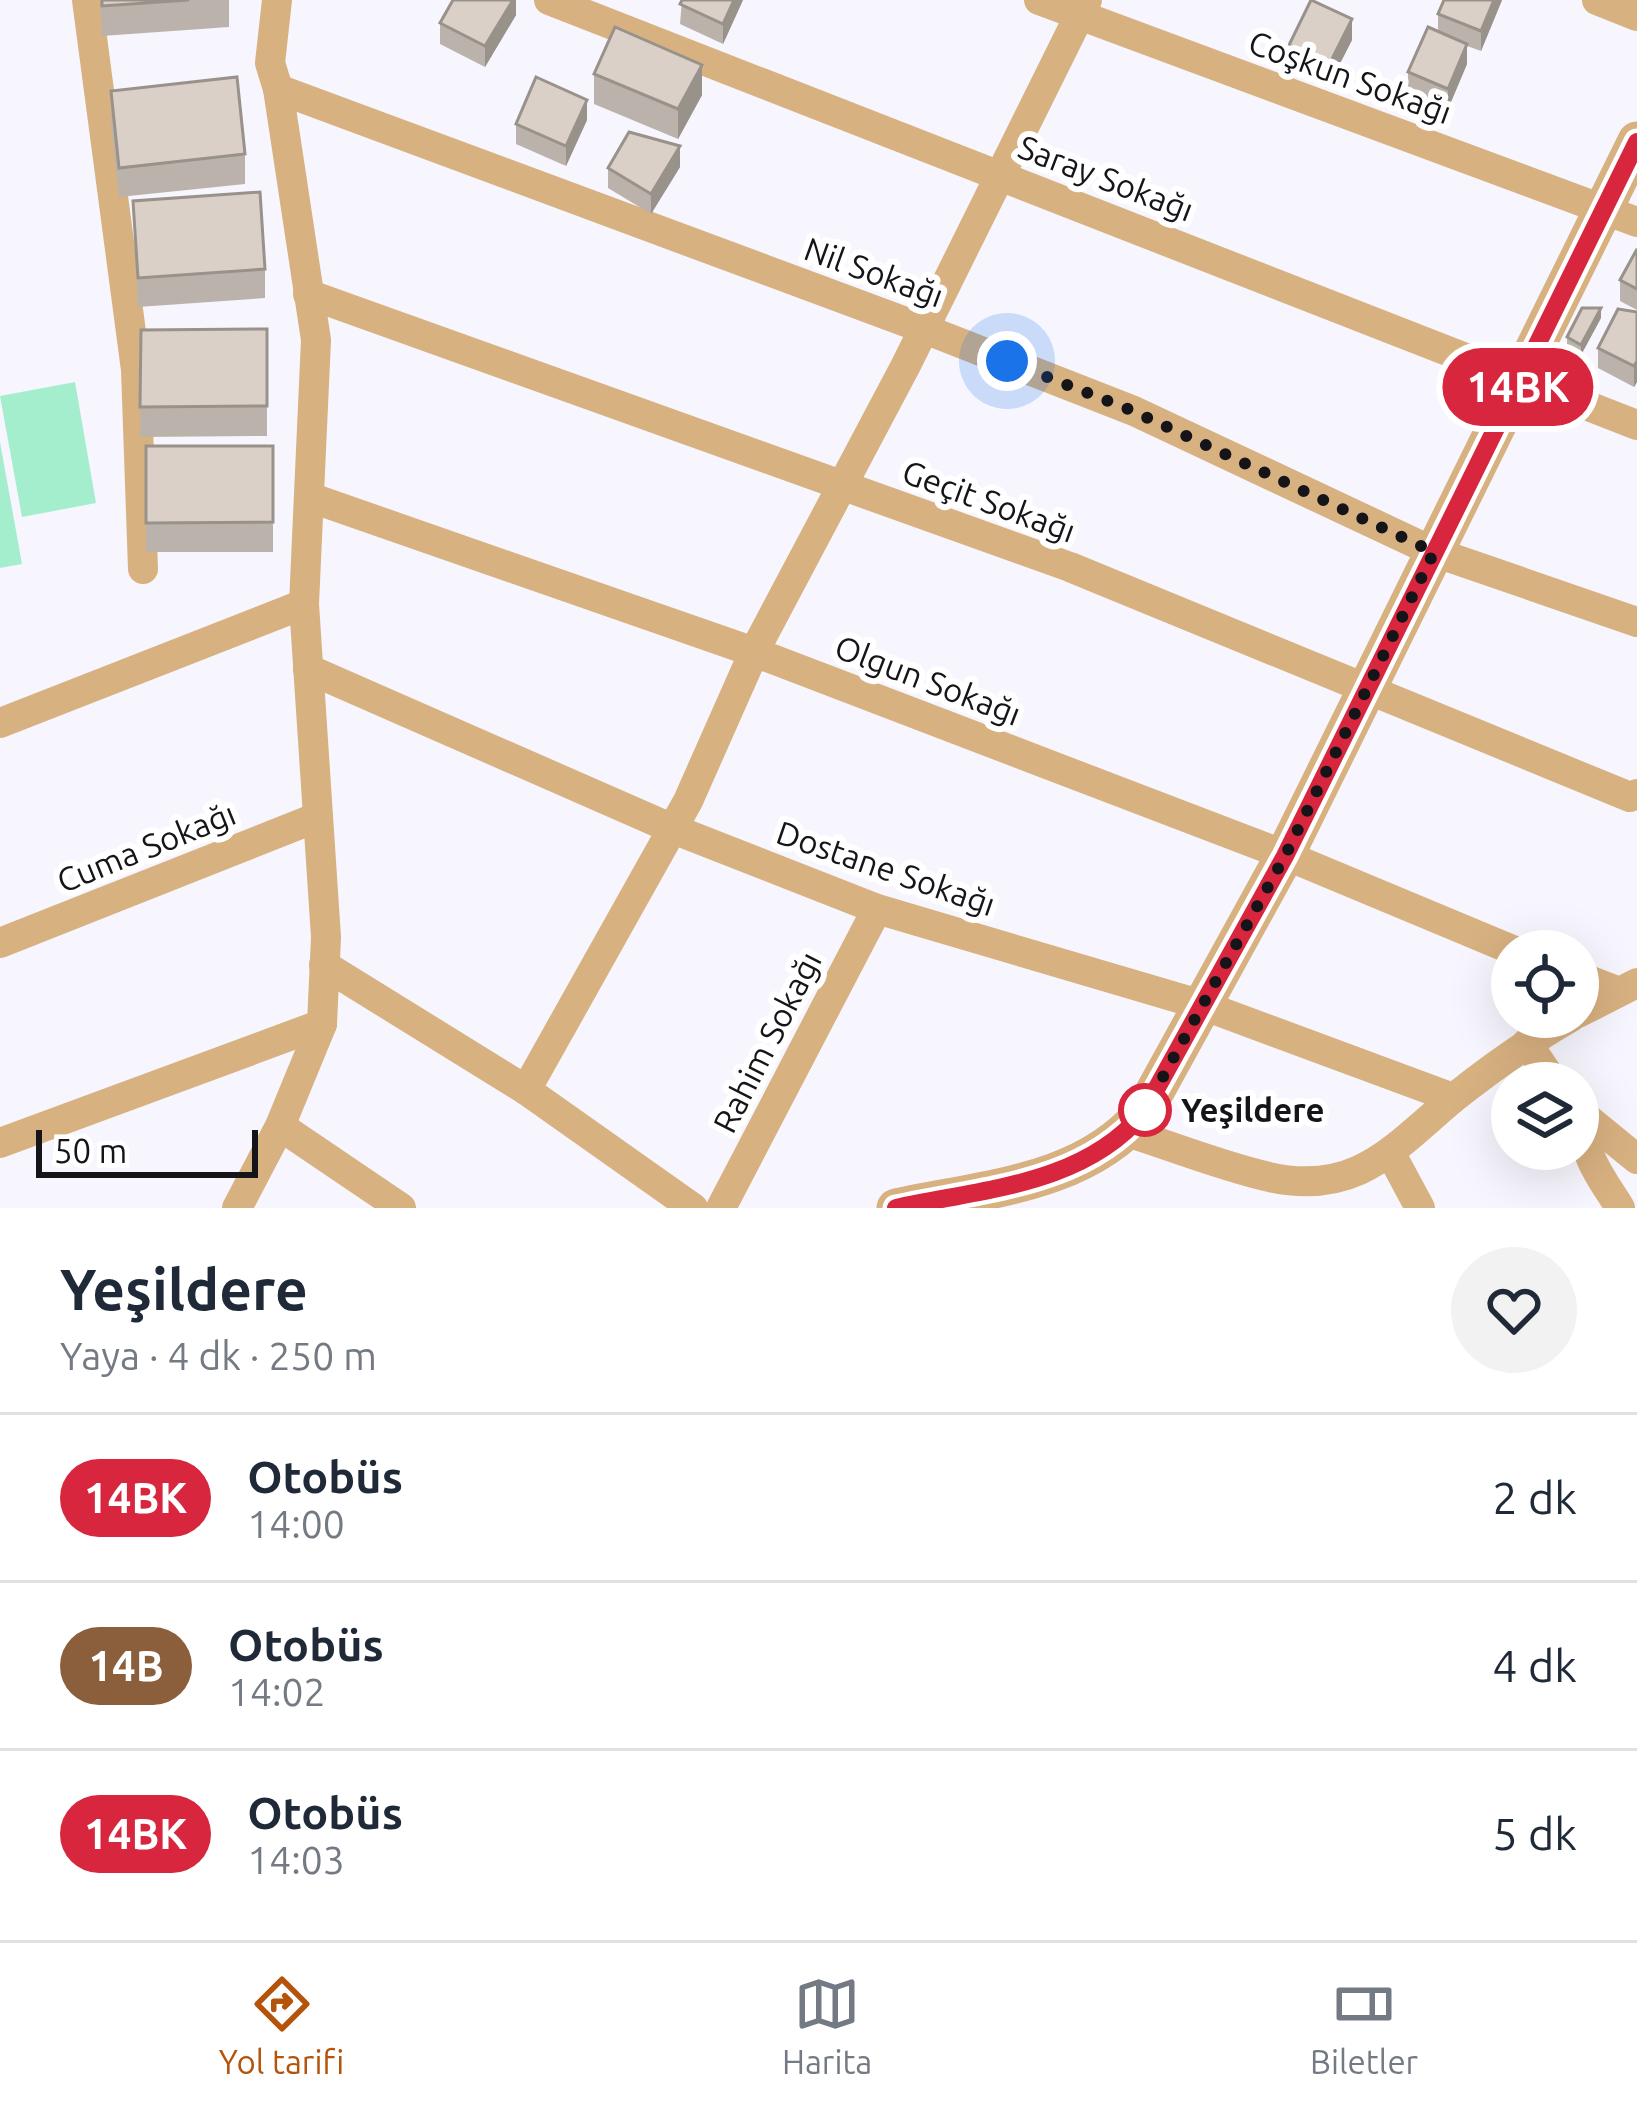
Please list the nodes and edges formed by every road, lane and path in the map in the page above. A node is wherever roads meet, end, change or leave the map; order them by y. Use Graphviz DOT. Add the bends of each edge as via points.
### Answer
graph roads {
  1 [pos="87,0"];
  2 [pos="278,0"];
  3 [pos="549,0"];
  4 [pos="1039,0"];
  5 [pos="1597,0"];
  6 [pos="1083,8"];
  7 [pos="1637,16"];
  8 [pos="278,89"];
  9 [pos="1637,142"];
  10 [pos="999,176"];
  11 [pos="1622,216"];
  12 [pos="308,294"];
  13 [pos="922,328"];
  14 [pos="1523,377"];
  15 [pos="1637,425"];
  16 [pos="843,487"];
  17 [pos="309,497"];
  18 [pos="1434,552"];
  19 [pos="143,569"];
  20 [pos="304,604"];
  21 [pos="1637,622"];
  22 [pos="754,652"];
  23 [pos="308,670"];
  24 [pos="1367,687"];
  25 [pos="0,723"];
  26 [pos="1637,794"];
  27 [pos="318,818"];
  28 [pos="673,829"];
  29 [pos="1285,856"];
  30 [pos="877,909"];
  31 [pos="1491,941"];
  32 [pos="0,943"];
  33 [pos="324,965"];
  34 [pos="1627,987"];
  35 [pos="1599,1002"];
  36 [pos="1202,1005"];
  37 [pos="322,1024"];
  38 [pos="1534,1038"];
  39 [pos="1527,1042"];
  40 [pos="1540,1062"];
  41 [pos="526,1090"];
  42 [pos="1454,1098"];
  43 [pos="280,1126"];
  44 [pos="1599,1127"];
  45 [pos="1127,1132"];
  46 [pos="0,1143"];
  47 [pos="1391,1154"];
  48 [pos="1637,1159"];
  49 [pos="1598,1170"];
  50 [pos="237,1208"];
  51 [pos="401,1208"];
  52 [pos="693,1208"];
  53 [pos="721,1208"];
  54 [pos="896,1208"];
  55 [pos="1420,1208"];
  56 [pos="1620,1208"];
  1 -- 19 [label="street" via="136,370"];
  2 -- 8 [label="street" via="270,63"];
  3 -- 10 [label="street, Saray Sokağı"];
  4 -- 6 [label="street, Coşkun Sokağı"];
  5 -- 7 [label="street"];
  6 -- 10 [label="street"];
  6 -- 11 [label="street, Coşkun Sokağı"];
  8 -- 12 [label="street"];
  8 -- 13 [label="street, Nil Sokağı"];
  9 -- 11 [label="street"];
  10 -- 13 [label="street"];
  10 -- 14 [label="street, Saray Sokağı"];
  11 -- 14 [label="street"];
  12 -- 16 [label="street, Geçit Sokağı"];
  12 -- 17 [label="street" via="316,340"];
  13 -- 16 [label="street"];
  13 -- 18 [label="street, Nil Sokağı" via="1133,411"];
  14 -- 15 [label="street, Saray Sokağı"];
  14 -- 18 [label="street"];
  16 -- 22 [label="street"];
  16 -- 24 [label="street, Geçit Sokağı" via="1070,567"];
  17 -- 20 [label="street"];
  17 -- 22 [label="street, Olgun Sokağı"];
  18 -- 21 [label="street, Nil Sokağı"];
  18 -- 24 [label="street"];
  20 -- 23 [label="street"];
  20 -- 25 [label="street"];
  22 -- 28 [label="street"];
  22 -- 29 [label="street, Olgun Sokağı"];
  23 -- 27 [label="street"];
  23 -- 28 [label="street, Dostane Sokağı"];
  24 -- 26 [label="street, Geçit Sokağı"];
  24 -- 29 [label="street"];
  27 -- 32 [label="street, Cuma Sokağı"];
  27 -- 33 [label="street"];
  28 -- 30 [label="street, Dostane Sokağı"];
  28 -- 41 [label="street"];
  29 -- 31 [label="street, Olgun Sokağı"];
  29 -- 36 [label="street"];
  30 -- 36 [label="street, Dostane Sokağı"];
  30 -- 53 [label="street, Rahim Sokağı"];
  33 -- 37 [label="street"];
  33 -- 41 [label="street"];
  34 -- 35 [label="street"];
  36 -- 42 [label="street, Dostane Sokağı"];
  36 -- 45 [label="street"];
  37 -- 43 [label="street"];
  37 -- 46 [label="street"];
  38 -- 39 [label="street"];
  39 -- 40 [label="street"];
  39 -- 42 [label="street"];
  41 -- 52 [label="street"];
  42 -- 47 [label="street"];
  43 -- 50 [label="street"];
  43 -- 51 [label="street"];
  44 -- 48 [label="street"];
  45 -- 47 [label="street" via="1271,1178 1334,1177"];
  45 -- 54 [label="street" via="1064,1171"];
  47 -- 55 [label="street"];
  49 -- 56 [label="street"];
}
